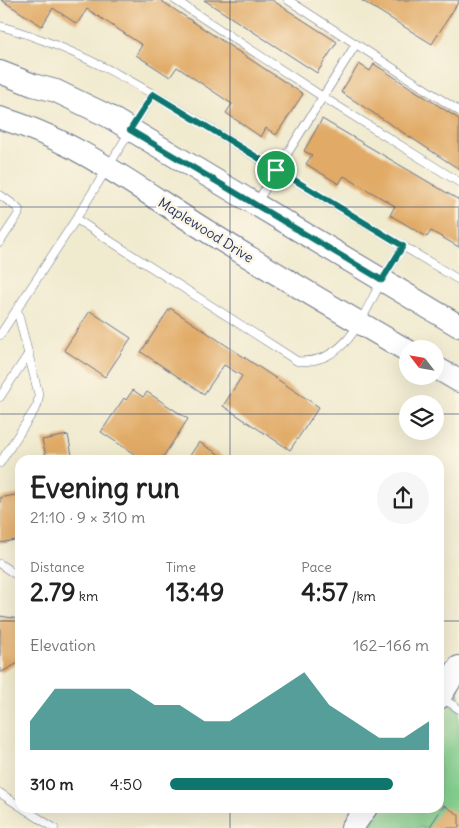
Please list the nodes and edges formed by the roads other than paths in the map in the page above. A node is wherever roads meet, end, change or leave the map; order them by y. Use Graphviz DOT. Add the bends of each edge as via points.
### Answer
graph roads {
  1 [pos="175,0"];
  2 [pos="288,0"];
  3 [pos="0,26"];
  4 [pos="356,44"];
  5 [pos="0,72"];
  6 [pos="153,94"];
  7 [pos="323,96"];
  8 [pos="459,111"];
  9 [pos="0,118"];
  10 [pos="130,130"];
  11 [pos="107,168"];
  12 [pos="276,170"];
  13 [pos="459,182"];
  14 [pos="0,195"];
  15 [pos="255,205"];
  16 [pos="76,219"];
  17 [pos="0,242"];
  18 [pos="403,246"];
  19 [pos="382,280"];
  20 [pos="459,280"];
  21 [pos="17,309"];
  22 [pos="360,324"];
  23 [pos="459,326"];
  24 [pos="0,335"];
  25 [pos="399,346"];
  26 [pos="29,353"];
  27 [pos="444,372"];
  28 [pos="459,381"];
  29 [pos="0,397"];
  30 [pos="0,463"];
  31 [pos="0,564"];
  32 [pos="15,574"];
  33 [pos="459,667"];
  34 [pos="444,690"];
  35 [pos="444,700"];
  36 [pos="459,709"];
  37 [pos="0,793"];
  38 [pos="15,803"];
  39 [pos="30,813"];
  40 [pos="362,813"];
  41 [pos="54,828"];
  42 [pos="352,828"];
  1 -- 7 [label="lane"];
  2 -- 4 [label="lane"];
  3 -- 6 [label="lane" via="88,58"];
  4 -- 7 [label="lane"];
  4 -- 8 [label="lane"];
  5 -- 10 [label="street" via="56,91"];
  6 -- 10 [label="lane"];
  6 -- 12 [label="lane"];
  7 -- 12 [label="lane"];
  7 -- 13 [label="lane"];
  9 -- 11 [label="street, Maplewood Drive" via="49,136"];
  10 -- 11 [label="lane"];
  10 -- 15 [label="street"];
  11 -- 16 [label="lane"];
  11 -- 22 [label="street, Maplewood Drive" via="270,272"];
  12 -- 15 [label="lane"];
  12 -- 18 [label="lane"];
  14 -- 17 [label="lane" via="19,210"];
  15 -- 19 [label="street"];
  16 -- 21 [label="lane"];
  16 -- 22 [label="lane" via="297,361 319,360 335,352"];
  18 -- 19 [label="lane"];
  18 -- 20 [label="lane"];
  19 -- 22 [label="lane"];
  19 -- 23 [label="street"];
  21 -- 24 [label="lane"];
  21 -- 26 [label="lane"];
  22 -- 25 [label="street, Maplewood Drive"];
  26 -- 29 [label="lane"];
  26 -- 30 [label="lane" via="38,387 37,406"];
  27 -- 28 [label="street"];
  31 -- 32 [label="lane"];
  33 -- 34 [label="street"];
  35 -- 36 [label="lane"];
  37 -- 38 [label="lane"];
  39 -- 41 [label="lane"];
  40 -- 42 [label="street"];
}
